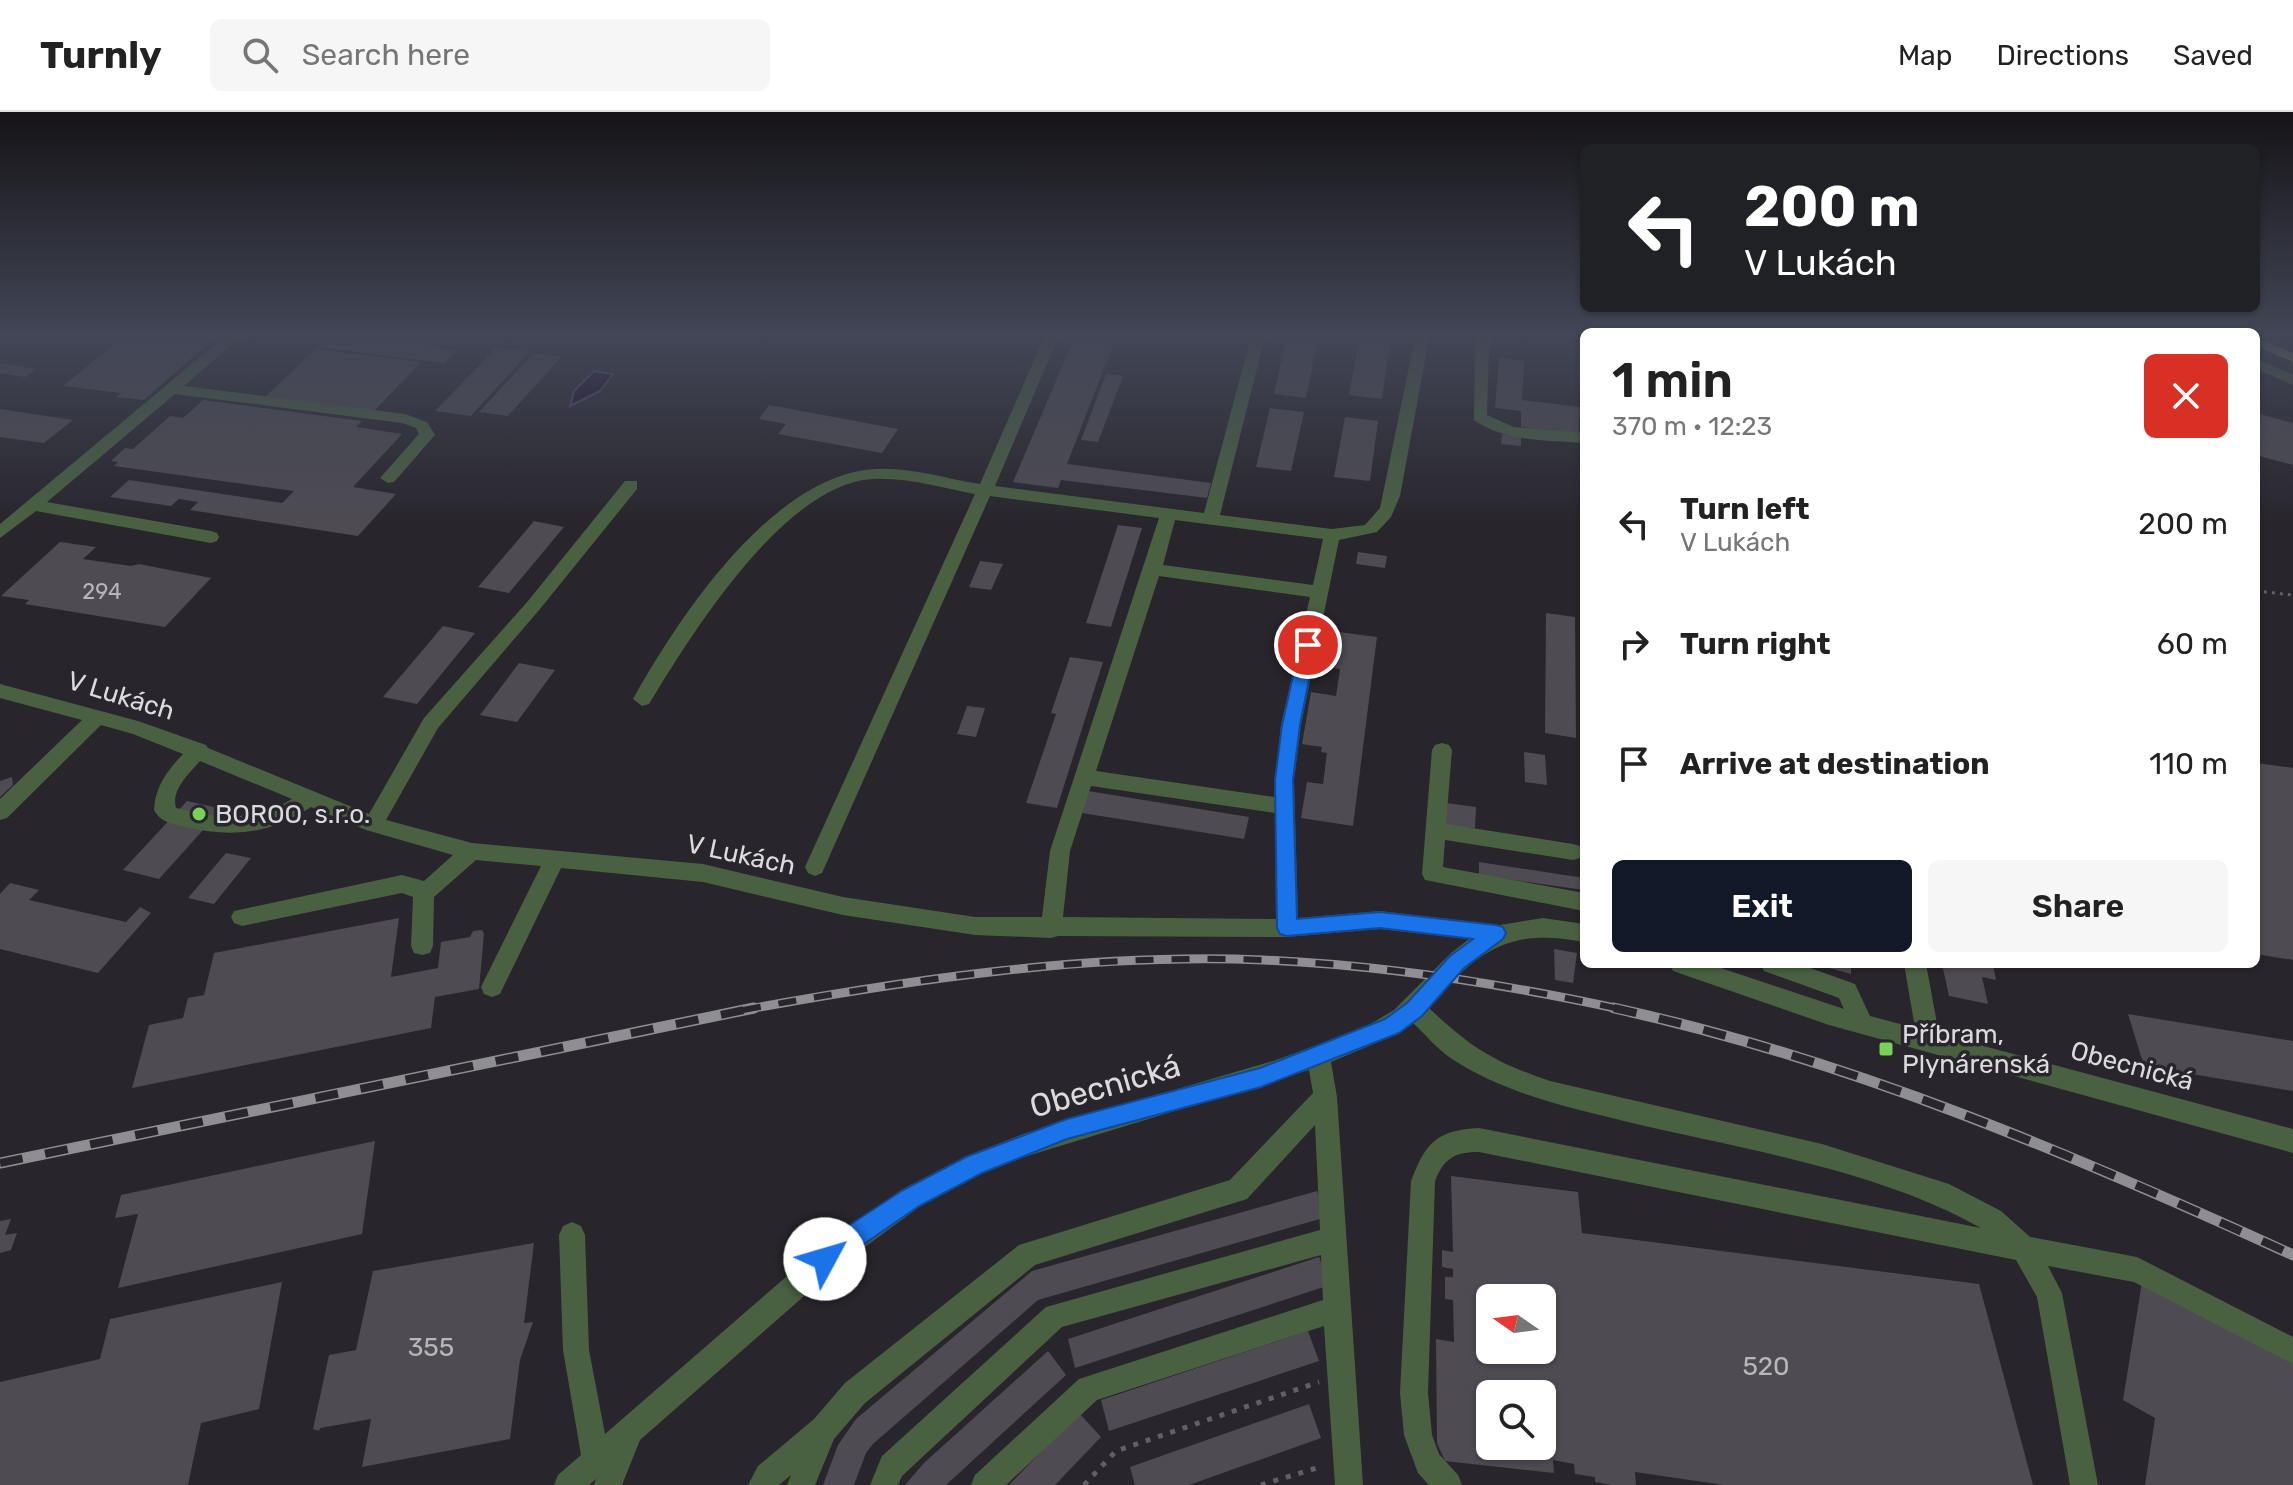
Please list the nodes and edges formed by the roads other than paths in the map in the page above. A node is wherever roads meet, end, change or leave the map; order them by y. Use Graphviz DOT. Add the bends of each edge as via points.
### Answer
graph roads {
  1 [pos="161,397"];
  2 [pos="234,397"];
  3 [pos="1025,397"];
  4 [pos="1242,397"];
  5 [pos="1410,397"];
  6 [pos="1480,397"];
  7 [pos="1580,438"];
  8 [pos="388,478"];
  9 [pos="631,485"];
  10 [pos="985,490"];
  11 [pos="32,505"];
  12 [pos="1168,514"];
  13 [pos="1211,519"];
  14 [pos="0,533"];
  15 [pos="1332,535"];
  16 [pos="211,537"];
  17 [pos="1153,569"];
  18 [pos="1319,592"];
  19 [pos="0,691"];
  20 [pos="642,699"];
  21 [pos="97,717"];
  22 [pos="199,750"];
  23 [pos="1442,750"];
  24 [pos="1084,777"];
  25 [pos="310,798"];
  26 [pos="1284,806"];
  27 [pos="0,812"];
  28 [pos="373,824"];
  29 [pos="1435,830"];
  30 [pos="472,851"];
  31 [pos="1573,852"];
  32 [pos="555,859"];
  33 [pos="815,867"];
  34 [pos="424,893"];
  35 [pos="1580,901"];
  36 [pos="242,917"];
  37 [pos="1287,928"];
  38 [pos="1051,929"];
  39 [pos="1580,932"];
  40 [pos="1496,933"];
  41 [pos="422,946"];
  42 [pos="1693,968"];
  43 [pos="1783,968"];
  44 [pos="1916,968"];
  45 [pos="492,987"];
  46 [pos="1414,1009"];
  47 [pos="1862,1024"];
  48 [pos="1929,1041"];
  49 [pos="1319,1057"];
  50 [pos="1325,1097"];
  51 [pos="2293,1141"];
  52 [pos="572,1235"];
  53 [pos="1333,1239"];
  54 [pos="2024,1249"];
  55 [pos="1336,1309"];
  56 [pos="2293,1351"];
  57 [pos="824,1429"];
  58 [pos="602,1472"];
  59 [pos="568,1485"];
  60 [pos="762,1485"];
  61 [pos="801,1485"];
  62 [pos="884,1485"];
  63 [pos="985,1485"];
  64 [pos="1349,1485"];
  65 [pos="1448,1485"];
  66 [pos="2084,1485"];
  1 -- 11 [label="street"];
  2 -- 8 [label="street" via="422,425 427,435"];
  3 -- 10 [label="street"];
  4 -- 13 [label="street"];
  5 -- 15 [label="street" via="1387,513 1364,532"];
  6 -- 7 [label="street" via="1479,417 1487,424"];
  9 -- 28 [label="street" via="431,723"];
  10 -- 12 [label="street"];
  10 -- 20 [label="street" via="884,474 859,475 835,484 786,514 759,539 692,619"];
  10 -- 33 [label="street"];
  11 -- 14 [label="street"];
  11 -- 16 [label="street"];
  12 -- 13 [label="street"];
  12 -- 17 [label="street"];
  13 -- 15 [label="street"];
  15 -- 18 [label="street"];
  17 -- 18 [label="street"];
  17 -- 24 [label="street"];
  18 -- 26 [label="street" via="1291,725"];
  19 -- 21 [label="street, V Lukách"];
  21 -- 22 [label="street, V Lukách"];
  21 -- 27 [label="street"];
  22 -- 25 [label="street, V Lukách"];
  22 -- 25 [label="street" via="169,782 163,801 170,815 225,828 249,826 288,813"];
  23 -- 29 [label="street"];
  24 -- 26 [label="street"];
  24 -- 38 [label="street" via="1060,851"];
  25 -- 28 [label="street, V Lukách"];
  26 -- 37 [label="street"];
  28 -- 30 [label="street, V Lukách"];
  29 -- 31 [label="street"];
  29 -- 35 [label="street" via="1432,874"];
  30 -- 32 [label="street, V Lukách"];
  30 -- 34 [label="street"];
  32 -- 38 [label="street, V Lukách" via="703,873 843,906 975,926"];
  32 -- 45 [label="street"];
  34 -- 36 [label="street" via="402,884"];
  34 -- 41 [label="street"];
  37 -- 38 [label="street, V Lukách"];
  37 -- 40 [label="street, V Lukách" via="1380,920"];
  39 -- 40 [label="street, Obecnická" via="1526,927"];
  40 -- 46 [label="street, Obecnická" via="1443,974"];
  42 -- 47 [label="street, Obecnická"];
  43 -- 47 [label="street" via="1847,991"];
  44 -- 48 [label="street"];
  46 -- 49 [label="street, Obecnická" via="1392,1026"];
  46 -- 54 [label="street" via="1457,1050 1501,1075 1913,1184 1949,1196 1992,1220"];
  47 -- 48 [label="street, Obecnická"];
  48 -- 51 [label="street, Obecnická"];
  49 -- 50 [label="street"];
  49 -- 58 [label="street, Obecnická" via="1067,1129 974,1165 911,1198 847,1240 629,1431"];
  50 -- 53 [label="street"];
  50 -- 57 [label="street" via="1238,1190 1028,1254 855,1393"];
  52 -- 58 [label="street" via="576,1350"];
  53 -- 55 [label="street"];
  53 -- 62 [label="street" via="1055,1316 892,1466"];
  54 -- 56 [label="street" via="2137,1270"];
  54 -- 65 [label="street" via="1479,1140 1455,1140 1429,1162 1423,1181 1414,1393 1418,1435 1428,1463"];
  54 -- 66 [label="street" via="2049,1293"];
  55 -- 63 [label="street" via="1089,1389"];
  55 -- 64 [label="street"];
  57 -- 60 [label="street"];
  57 -- 61 [label="street"];
  58 -- 59 [label="street"];
}
